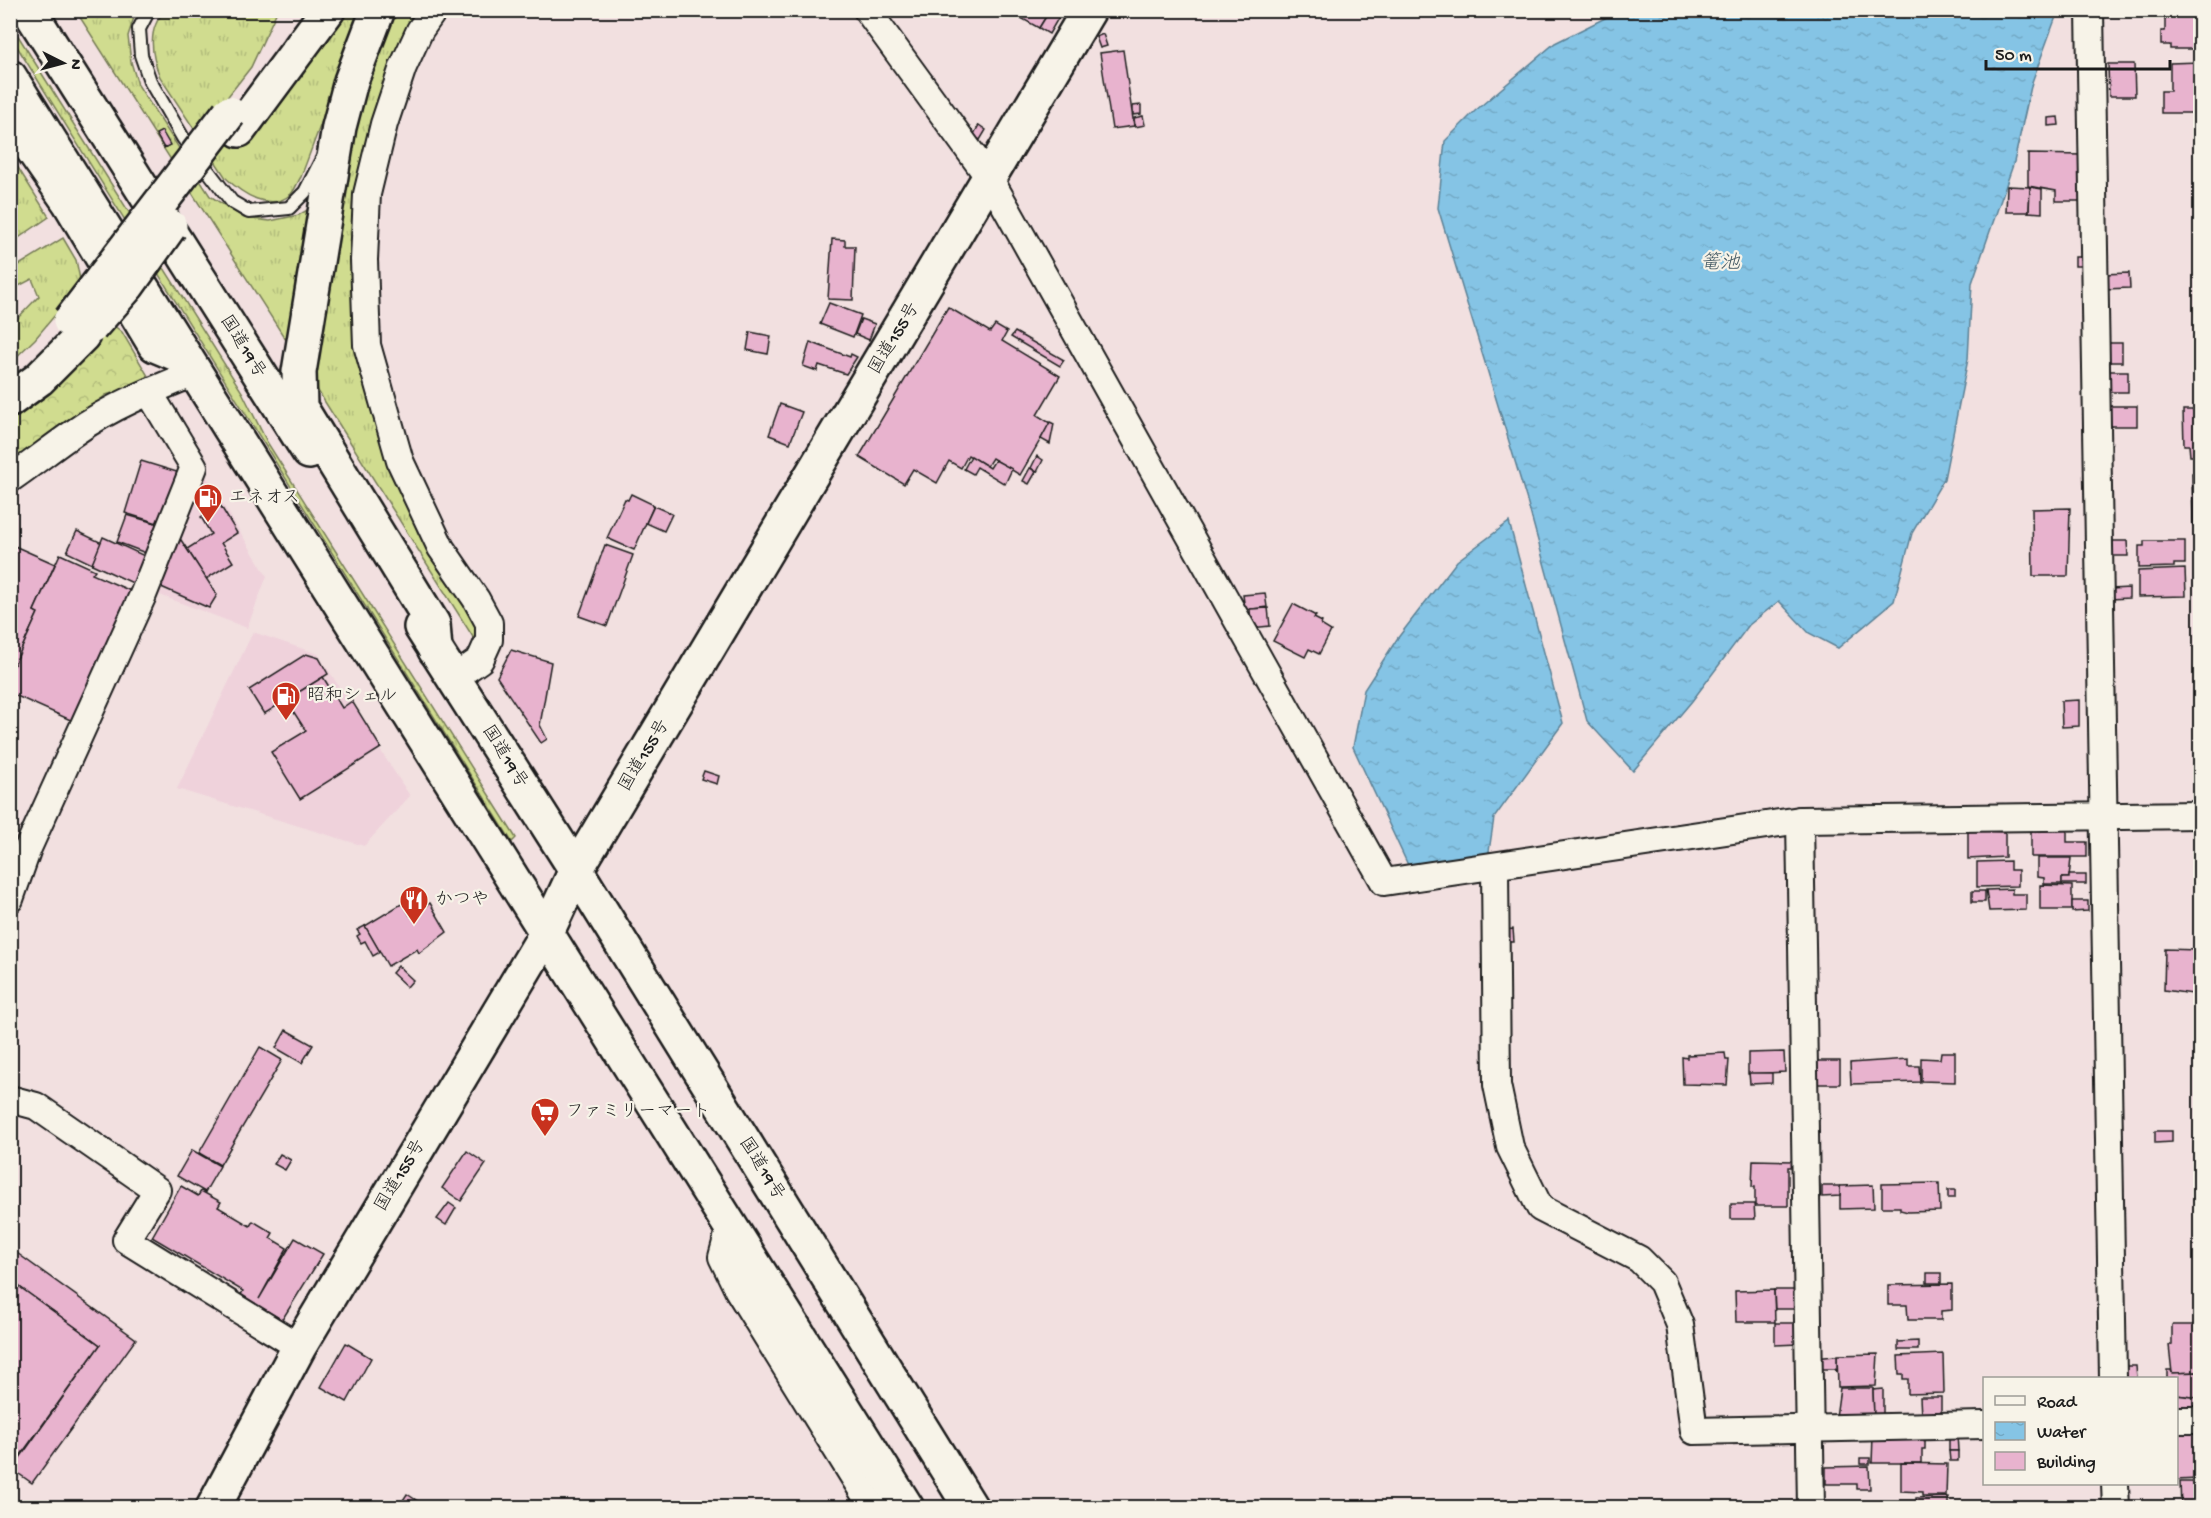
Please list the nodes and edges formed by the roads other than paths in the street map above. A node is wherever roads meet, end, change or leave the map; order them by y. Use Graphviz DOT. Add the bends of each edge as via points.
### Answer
graph roads {
  1 [pos="29,10"];
  2 [pos="149,10"];
  3 [pos="305,10"];
  4 [pos="328,10"];
  5 [pos="378,10"];
  6 [pos="434,10"];
  7 [pos="867,10"];
  8 [pos="1089,10"];
  9 [pos="2090,10"];
  10 [pos="10,77"];
  11 [pos="10,117"];
  12 [pos="234,121"];
  13 [pos="339,127"];
  14 [pos="990,179"];
  15 [pos="76,328"];
  16 [pos="192,365"];
  17 [pos="10,377"];
  18 [pos="149,392"];
  19 [pos="10,400"];
  20 [pos="10,479"];
  21 [pos="435,650"];
  22 [pos="454,678"];
  23 [pos="2200,815"];
  24 [pos="2105,817"];
  25 [pos="1800,820"];
  26 [pos="1494,867"];
  27 [pos="576,870"];
  28 [pos="10,899"];
  29 [pos="547,932"];
  30 [pos="10,1099"];
  31 [pos="730,1227"];
  32 [pos="298,1347"];
  33 [pos="2113,1377"];
  34 [pos="2178,1420"];
  35 [pos="2200,1420"];
  36 [pos="1983,1425"];
  37 [pos="1809,1429"];
  38 [pos="2115,1485"];
  39 [pos="218,1506"];
  40 [pos="873,1508"];
  41 [pos="907,1508"];
  42 [pos="971,1508"];
  43 [pos="1811,1508"];
  44 [pos="2116,1508"];
  1 -- 21 [label="highway, 国道19号"];
  2 -- 13 [label="lane" via="139,29 141,55 150,81 183,138 232,202 249,212 289,208 305,192 327,143"];
  3 -- 12 [label="highway"];
  4 -- 12 [label="highway"];
  5 -- 13 [label="highway" via="351,81"];
  6 -- 22 [label="street" via="403,67 384,124 367,194 364,260 367,345 400,461 441,549 489,623 489,640 480,660"];
  7 -- 14 [label="street"];
  8 -- 14 [label="highway, 国道155号"];
  9 -- 24 [label="street"];
  10 -- 16 [label="highway"];
  11 -- 16 [label="highway" via="69,202 155,345"];
  12 -- 15 [label="highway, bridge" via="128,285"];
  13 -- 21 [label="highway" via="299,372 300,407 433,624"];
  14 -- 26 [label="street" via="1384,882"];
  14 -- 27 [label="highway, 国道155号"];
  15 -- 17 [label="highway"];
  15 -- 19 [label="highway" via="39,379"];
  16 -- 18 [label="street"];
  16 -- 29 [label="highway"];
  18 -- 20 [label="street" via="75,431"];
  18 -- 28 [label="street" via="194,467 144,595 28,848"];
  21 -- 22 [label="highway, 国道19号"];
  22 -- 27 [label="highway, 国道19号"];
  23 -- 24 [label="street"];
  24 -- 25 [label="street"];
  24 -- 33 [label="street"];
  25 -- 26 [label="street"];
  25 -- 37 [label="street"];
  26 -- 37 [label="street" via="1497,1085 1510,1147 1540,1208 1639,1259 1662,1282 1680,1324 1694,1431"];
  27 -- 29 [label="highway, 国道155号"];
  27 -- 42 [label="highway, 国道19号"];
  29 -- 31 [label="highway"];
  29 -- 32 [label="highway, 国道155号"];
  30 -- 32 [label="street" via="36,1106 157,1190 126,1240"];
  31 -- 40 [label="street" via="722,1257 738,1290"];
  31 -- 41 [label="highway"];
  32 -- 39 [label="highway, 国道155号"];
  34 -- 35 [label="street"];
  36 -- 37 [label="street"];
  37 -- 43 [label="street"];
  38 -- 44 [label="street"];
}
